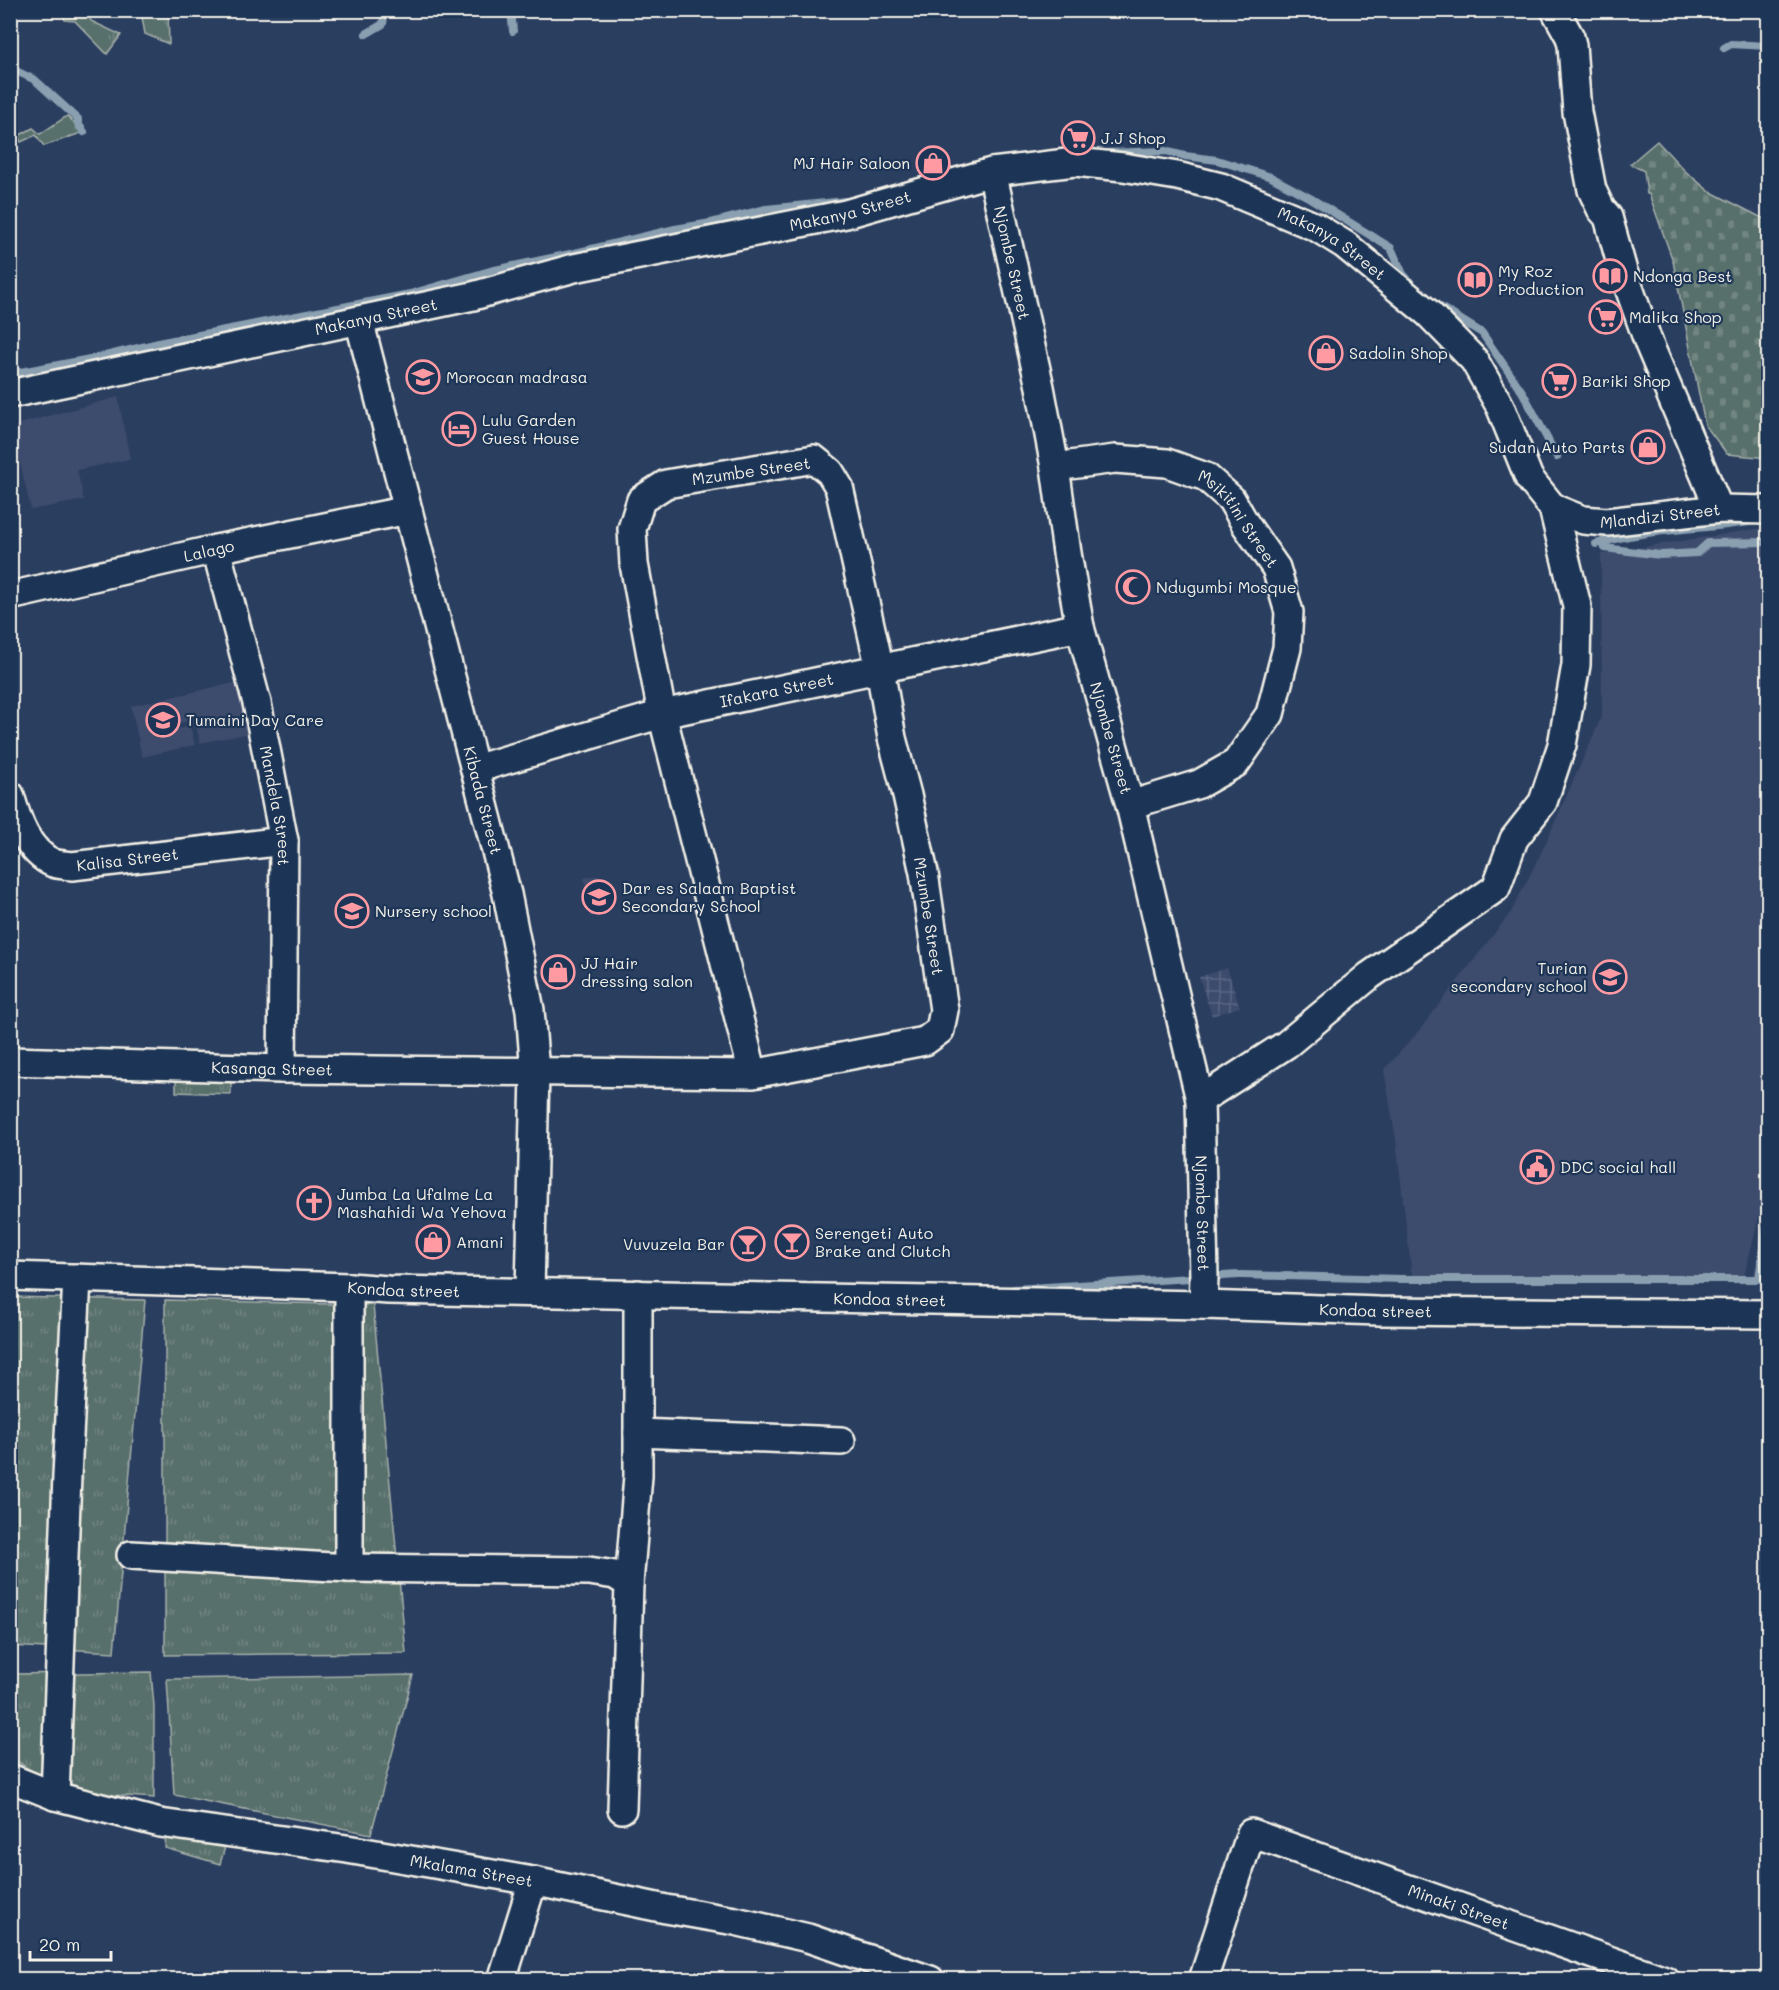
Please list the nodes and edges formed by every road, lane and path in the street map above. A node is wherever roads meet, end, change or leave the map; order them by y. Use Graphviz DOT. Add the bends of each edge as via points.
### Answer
graph roads {
  1 [pos="1555,10"];
  2 [pos="992,172"];
  3 [pos="358,320"];
  4 [pos="10,394"];
  5 [pos="1055,467"];
  6 [pos="1552,508"];
  7 [pos="1719,509"];
  8 [pos="408,510"];
  9 [pos="1768,510"];
  10 [pos="216,549"];
  11 [pos="10,596"];
  12 [pos="1080,627"];
  13 [pos="880,669"];
  14 [pos="662,714"];
  15 [pos="475,769"];
  16 [pos="10,795"];
  17 [pos="1130,805"];
  18 [pos="284,841"];
  19 [pos="10,1061"];
  20 [pos="282,1069"];
  21 [pos="535,1072"];
  22 [pos="753,1074"];
  23 [pos="1200,1100"];
  24 [pos="10,1276"];
  25 [pos="77,1278"];
  26 [pos="349,1287"];
  27 [pos="530,1292"];
  28 [pos="638,1294"];
  29 [pos="1203,1305"];
  30 [pos="1768,1314"];
  31 [pos="638,1433"];
  32 [pos="842,1441"];
  33 [pos="131,1555"];
  34 [pos="349,1568"];
  35 [pos="629,1584"];
  36 [pos="10,1778"];
  37 [pos="55,1796"];
  38 [pos="622,1809"];
  39 [pos="533,1881"];
  40 [pos="915,1978"];
  41 [pos="502,1980"];
  42 [pos="1203,1980"];
  43 [pos="1665,1980"];
  1 -- 7 [label="street" via="1572,45 1577,112 1592,190 1608,217 1649,344"];
  2 -- 3 [label="street, Makanya Street" via="846,214 574,268 473,296"];
  2 -- 5 [label="street, Njombe Street"];
  2 -- 6 [label="street, Makanya Street" via="1075,162 1123,166 1221,187 1316,227 1345,245 1428,313 1474,360 1500,406 1529,478"];
  3 -- 4 [label="street, Makanya Street"];
  3 -- 8 [label="street, Kibada Street"];
  5 -- 12 [label="street, Njombe Street"];
  5 -- 17 [label="street, Msikitini Street" via="1136,460 1167,463 1206,477 1231,499 1276,568 1289,612 1287,648 1270,714 1236,763 1199,784"];
  6 -- 7 [label="street, Mlandizi Street" via="1583,520 1607,522"];
  6 -- 23 [label="street" via="1577,606 1576,665 1562,745 1543,801 1514,839 1496,888 1369,976 1287,1044"];
  7 -- 9 [label="street, Mlandizi Street"];
  8 -- 10 [label="street, Lalago"];
  8 -- 15 [label="street, Kibada Street"];
  10 -- 11 [label="street, Lalago"];
  10 -- 18 [label="street, Mandela Street" via="257,703"];
  12 -- 13 [label="street, Ifakara Street"];
  12 -- 17 [label="street, Njombe Street"];
  13 -- 14 [label="street, Ifakara Street"];
  13 -- 14 [label="street, Mzumbe Street" via="839,487 830,472 814,459 666,484 641,500 632,529 634,564"];
  13 -- 22 [label="street, Mzumbe Street" via="924,873 944,1010 940,1030 925,1041"];
  14 -- 15 [label="street, Ifakara Street"];
  14 -- 22 [label="street, Mzumbe Street"];
  15 -- 21 [label="street, Kibada Street" via="519,952 530,1010"];
  16 -- 18 [label="street, Kalisa Street" via="26,838 54,863 72,866"];
  17 -- 23 [label="street, Njombe Street"];
  18 -- 20 [label="street, Mandela Street"];
  19 -- 20 [label="street, Kasanga Street"];
  20 -- 21 [label="street, Kasanga Street"];
  21 -- 22 [label="street, Mzumbe Street"];
  21 -- 27 [label="street, Kibada Street"];
  23 -- 29 [label="street, Njombe Street"];
  24 -- 25 [label="street, Kondoa street"];
  25 -- 26 [label="street, Kondoa street"];
  25 -- 37 [label="street"];
  26 -- 27 [label="street, Kondoa street"];
  26 -- 34 [label="street"];
  27 -- 28 [label="street, Kondoa street"];
  28 -- 29 [label="street, Kondoa street"];
  28 -- 31 [label="street"];
  29 -- 30 [label="street, Kondoa street" via="1379,1311"];
  31 -- 32 [label="street"];
  31 -- 35 [label="street"];
  33 -- 34 [label="street"];
  34 -- 35 [label="street" via="589,1571 615,1575"];
  35 -- 38 [label="street"];
  36 -- 37 [label="street, Mkalama Street"];
  37 -- 39 [label="street, Mkalama Street" via="160,1823"];
  39 -- 40 [label="street, Mkalama Street" via="808,1938"];
  39 -- 41 [label="street"];
  42 -- 43 [label="street, Minaki Street" via="1251,1833"];
}
